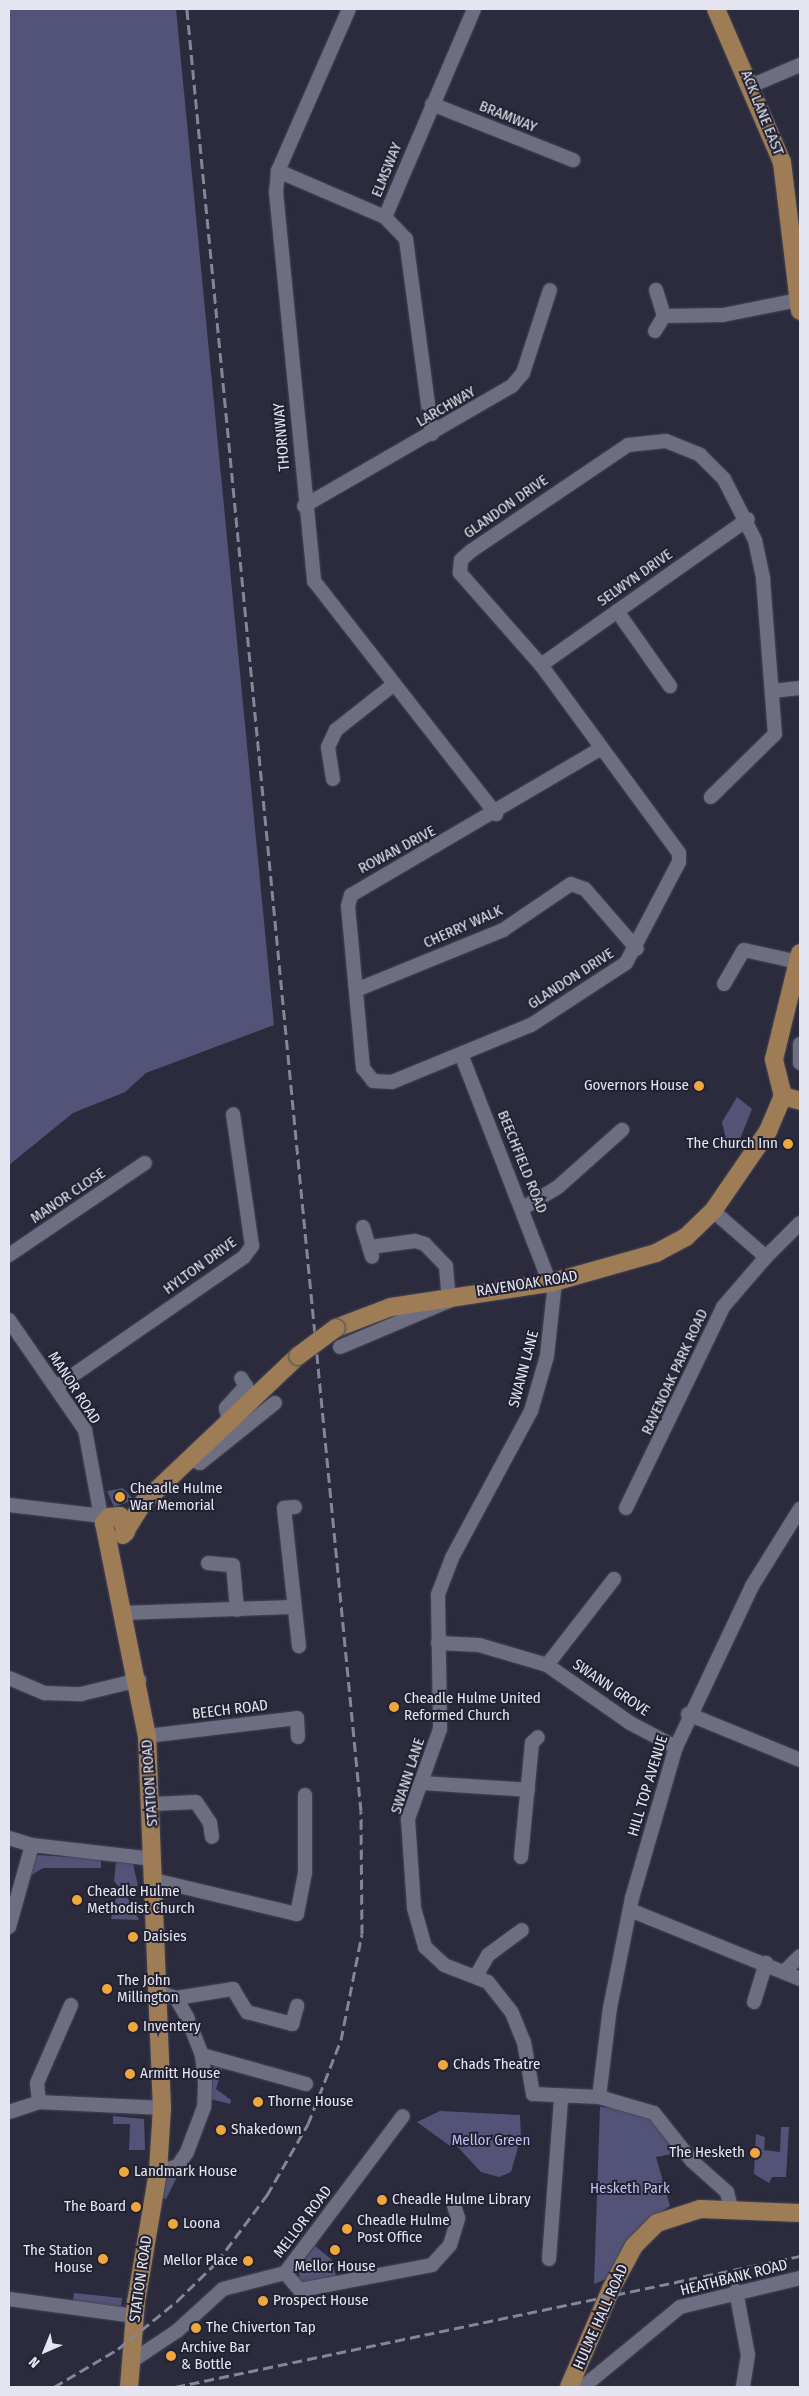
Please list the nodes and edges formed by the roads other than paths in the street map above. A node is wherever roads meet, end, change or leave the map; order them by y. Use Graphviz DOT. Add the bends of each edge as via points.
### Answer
graph roads {
  1 [pos="349,9"];
  2 [pos="474,9"];
  3 [pos="716,9"];
  4 [pos="800,65"];
  5 [pos="753,85"];
  6 [pos="432,104"];
  7 [pos="573,160"];
  8 [pos="278,171"];
  9 [pos="385,217"];
  10 [pos="550,290"];
  11 [pos="656,290"];
  12 [pos="799,306"];
  13 [pos="664,316"];
  14 [pos="655,331"];
  15 [pos="432,434"];
  16 [pos="304,506"];
  17 [pos="748,519"];
  18 [pos="617,611"];
  19 [pos="541,665"];
  20 [pos="393,685"];
  21 [pos="670,686"];
  22 [pos="800,688"];
  23 [pos="772,691"];
  24 [pos="600,749"];
  25 [pos="334,779"];
  26 [pos="711,797"];
  27 [pos="496,814"];
  28 [pos="637,949"];
  29 [pos="798,964"];
  30 [pos="724,984"];
  31 [pos="356,990"];
  32 [pos="800,1044"];
  33 [pos="461,1054"];
  34 [pos="800,1063"];
  35 [pos="792,1098"];
  36 [pos="233,1114"];
  37 [pos="622,1130"];
  38 [pos="145,1164"];
  39 [pos="523,1208"];
  40 [pos="713,1211"];
  41 [pos="800,1223"];
  42 [pos="363,1227"];
  43 [pos="9,1255"];
  44 [pos="766,1257"];
  45 [pos="552,1282"];
  46 [pos="449,1295"];
  47 [pos="9,1320"];
  48 [pos="340,1347"];
  49 [pos="241,1378"];
  50 [pos="56,1387"];
  51 [pos="275,1403"];
  52 [pos="229,1421"];
  53 [pos="188,1458"];
  54 [pos="9,1505"];
  55 [pos="295,1507"];
  56 [pos="626,1508"];
  57 [pos="800,1509"];
  58 [pos="113,1525"];
  59 [pos="208,1562"];
  60 [pos="614,1580"];
  61 [pos="292,1607"];
  62 [pos="237,1610"];
  63 [pos="122,1613"];
  64 [pos="438,1643"];
  65 [pos="299,1646"];
  66 [pos="547,1665"];
  67 [pos="9,1678"];
  68 [pos="139,1680"];
  69 [pos="688,1714"];
  70 [pos="147,1736"];
  71 [pos="538,1737"];
  72 [pos="298,1738"];
  73 [pos="676,1746"];
  74 [pos="800,1760"];
  75 [pos="421,1783"];
  76 [pos="528,1790"];
  77 [pos="305,1795"];
  78 [pos="153,1804"];
  79 [pos="212,1837"];
  80 [pos="9,1838"];
  81 [pos="32,1845"];
  82 [pos="521,1858"];
  83 [pos="153,1859"];
  84 [pos="154,1880"];
  85 [pos="630,1910"];
  86 [pos="9,1927"];
  87 [pos="522,1930"];
  88 [pos="800,1956"];
  89 [pos="766,1963"];
  90 [pos="785,1971"];
  91 [pos="476,1976"];
  92 [pos="800,1979"];
  93 [pos="158,1992"];
  94 [pos="176,1998"];
  95 [pos="754,2002"];
  96 [pos="71,2005"];
  97 [pos="297,2006"];
  98 [pos="202,2055"];
  99 [pos="306,2084"];
  100 [pos="599,2097"];
  101 [pos="561,2098"];
  102 [pos="39,2102"];
  103 [pos="162,2108"];
  104 [pos="9,2112"];
  105 [pos="403,2116"];
  106 [pos="158,2172"];
  107 [pos="454,2206"];
  108 [pos="731,2208"];
  109 [pos="800,2213"];
  110 [pos="549,2259"];
  111 [pos="285,2273"];
  112 [pos="800,2278"];
  113 [pos="736,2291"];
  114 [pos="9,2300"];
  115 [pos="135,2316"];
  116 [pos="132,2361"];
  117 [pos="129,2387"];
  118 [pos="569,2387"];
  119 [pos="583,2387"];
  120 [pos="743,2387"];
  1 -- 8 [label="street, THORNWAY"];
  2 -- 6 [label="street, ELMSWAY"];
  3 -- 5 [label="main road, ACK LANE EAST"];
  4 -- 5 [label="street"];
  5 -- 12 [label="main road, ACK LANE EAST" via="782,162"];
  6 -- 7 [label="street, BRAMWAY"];
  6 -- 9 [label="street, ELMSWAY"];
  8 -- 9 [label="street"];
  8 -- 16 [label="street, THORNWAY" via="276,192"];
  9 -- 15 [label="street, ELMSWAY" via="406,239"];
  10 -- 15 [label="street, LARCHWAY" via="519,380"];
  11 -- 13 [label="street"];
  12 -- 13 [label="street" via="723,315"];
  13 -- 14 [label="street"];
  15 -- 16 [label="street, LARCHWAY"];
  16 -- 20 [label="street, THORNWAY" via="316,588"];
  17 -- 18 [label="street, SELWYN DRIVE"];
  17 -- 19 [label="street, GLANDON DRIVE" via="711,463 683,446 648,441 612,453 471,550 461,560 464,582"];
  17 -- 23 [label="street, GLANDON DRIVE" via="764,579"];
  18 -- 19 [label="street, SELWYN DRIVE"];
  18 -- 21 [label="street"];
  19 -- 24 [label="street, GLANDON DRIVE"];
  20 -- 25 [label="street" via="336,730 328,747"];
  20 -- 27 [label="street, THORNWAY"];
  22 -- 23 [label="street"];
  23 -- 26 [label="street, GLANDON DRIVE" via="772,741"];
  24 -- 27 [label="street, ROWAN DRIVE"];
  24 -- 28 [label="street, GLANDON DRIVE" via="679,853 676,870"];
  27 -- 31 [label="street, ROWAN DRIVE" via="351,895"];
  28 -- 31 [label="street, CHERRY WALK" via="585,889 571,884 504,930"];
  28 -- 33 [label="street, GLANDON DRIVE" via="626,963 531,1025"];
  29 -- 30 [label="street" via="744,950"];
  29 -- 35 [label="main road" via="774,1058"];
  31 -- 33 [label="street, ROWAN DRIVE" via="363,1068 373,1081 392,1082"];
  32 -- 34 [label="street"];
  33 -- 39 [label="street, BEECHFIELD ROAD"];
  35 -- 40 [label="main road, RAVENOAK ROAD"];
  36 -- 50 [label="street, HYLTON DRIVE" via="252,1246 244,1257"];
  37 -- 39 [label="street" via="616,1146"];
  38 -- 43 [label="street, MANOR CLOSE"];
  39 -- 45 [label="street, BEECHFIELD ROAD"];
  40 -- 44 [label="street"];
  40 -- 45 [label="main road, RAVENOAK ROAD" via="686,1237 656,1253"];
  41 -- 44 [label="street, RAVENOAK PARK ROAD"];
  42 -- 46 [label="street" via="371,1252 415,1241 425,1244 446,1266"];
  44 -- 56 [label="street, RAVENOAK PARK ROAD" via="723,1307"];
  45 -- 46 [label="main road, RAVENOAK ROAD"];
  45 -- 64 [label="street, SWANN LANE" via="547,1356 531,1411 442,1579"];
  46 -- 48 [label="street" via="444,1305"];
  46 -- 52 [label="main road, RAVENOAK ROAD, bridge" via="391,1307 336,1328 298,1356"];
  47 -- 50 [label="street, MANOR ROAD"];
  49 -- 52 [label="street" via="246,1386 226,1408"];
  50 -- 58 [label="street, MANOR ROAD" via="85,1430 97,1481"];
  51 -- 53 [label="street" via="200,1463"];
  52 -- 53 [label="main road, RAVENOAK ROAD"];
  53 -- 58 [label="main road, RAVENOAK ROAD" via="143,1503"];
  54 -- 58 [label="street"];
  55 -- 61 [label="street" via="284,1508"];
  57 -- 69 [label="street, HILL TOP AVENUE" via="752,1586"];
  58 -- 63 [label="main road, STATION ROAD" via="113,1578"];
  59 -- 62 [label="street" via="233,1565"];
  60 -- 66 [label="street"];
  61 -- 62 [label="street"];
  61 -- 65 [label="street"];
  62 -- 63 [label="street"];
  63 -- 68 [label="main road, STATION ROAD"];
  64 -- 66 [label="street, SWANN GROVE" via="479,1645"];
  64 -- 75 [label="street, SWANN LANE" via="440,1729"];
  66 -- 73 [label="street, SWANN GROVE" via="630,1723"];
  67 -- 68 [label="street" via="45,1693 81,1694"];
  68 -- 70 [label="main road, STATION ROAD"];
  69 -- 73 [label="street, HILL TOP AVENUE"];
  69 -- 74 [label="street"];
  70 -- 72 [label="street, BEECH ROAD" via="297,1718"];
  70 -- 78 [label="main road, STATION ROAD"];
  71 -- 76 [label="street" via="532,1742"];
  73 -- 85 [label="street, HILL TOP AVENUE"];
  75 -- 76 [label="street"];
  75 -- 91 [label="street, SWANN LANE" via="408,1819 414,1908 425,1947 444,1965"];
  76 -- 82 [label="street"];
  77 -- 84 [label="street" via="305,1873 297,1918"];
  78 -- 79 [label="street" via="196,1802 210,1824"];
  78 -- 83 [label="main road, STATION ROAD"];
  80 -- 81 [label="street"];
  81 -- 83 [label="street"];
  81 -- 86 [label="street"];
  83 -- 84 [label="main road, STATION ROAD"];
  84 -- 93 [label="main road, STATION ROAD"];
  85 -- 89 [label="street"];
  85 -- 100 [label="street, HILL TOP AVENUE" via="610,2008"];
  87 -- 91 [label="street" via="488,1955"];
  88 -- 90 [label="street"];
  89 -- 90 [label="street"];
  89 -- 95 [label="street"];
  90 -- 92 [label="street"];
  91 -- 101 [label="street, SWANN LANE" via="495,1987 519,2027 530,2091 544,2098"];
  93 -- 94 [label="street"];
  93 -- 103 [label="main road, STATION ROAD"];
  94 -- 97 [label="street" via="233,1989 247,2012 292,2024"];
  94 -- 98 [label="street"];
  96 -- 102 [label="street" via="37,2083"];
  98 -- 99 [label="street"];
  98 -- 106 [label="street" via="204,2107 194,2136 178,2166"];
  100 -- 101 [label="street, SWANN LANE"];
  100 -- 108 [label="street, SWANN LANE" via="654,2113 692,2161 727,2192"];
  101 -- 110 [label="street"];
  102 -- 103 [label="street"];
  102 -- 104 [label="street"];
  103 -- 106 [label="main road, STATION ROAD"];
  105 -- 111 [label="street, MELLOR ROAD"];
  106 -- 115 [label="main road, STATION ROAD"];
  107 -- 111 [label="street" via="458,2218 450,2245 432,2265 300,2290"];
  108 -- 109 [label="main road, HULME HALL ROAD"];
  108 -- 118 [label="main road, HULME HALL ROAD" via="677,2214 646,2232 611,2289"];
  111 -- 116 [label="street, MELLOR ROAD" via="223,2289 177,2331"];
  112 -- 113 [label="street, HEATHBANK ROAD"];
  113 -- 119 [label="street, HEATHBANK ROAD" via="680,2307"];
  113 -- 120 [label="street" via="748,2355"];
  114 -- 115 [label="street"];
  115 -- 116 [label="main road, STATION ROAD"];
  116 -- 117 [label="main road, STATION ROAD"];
}
